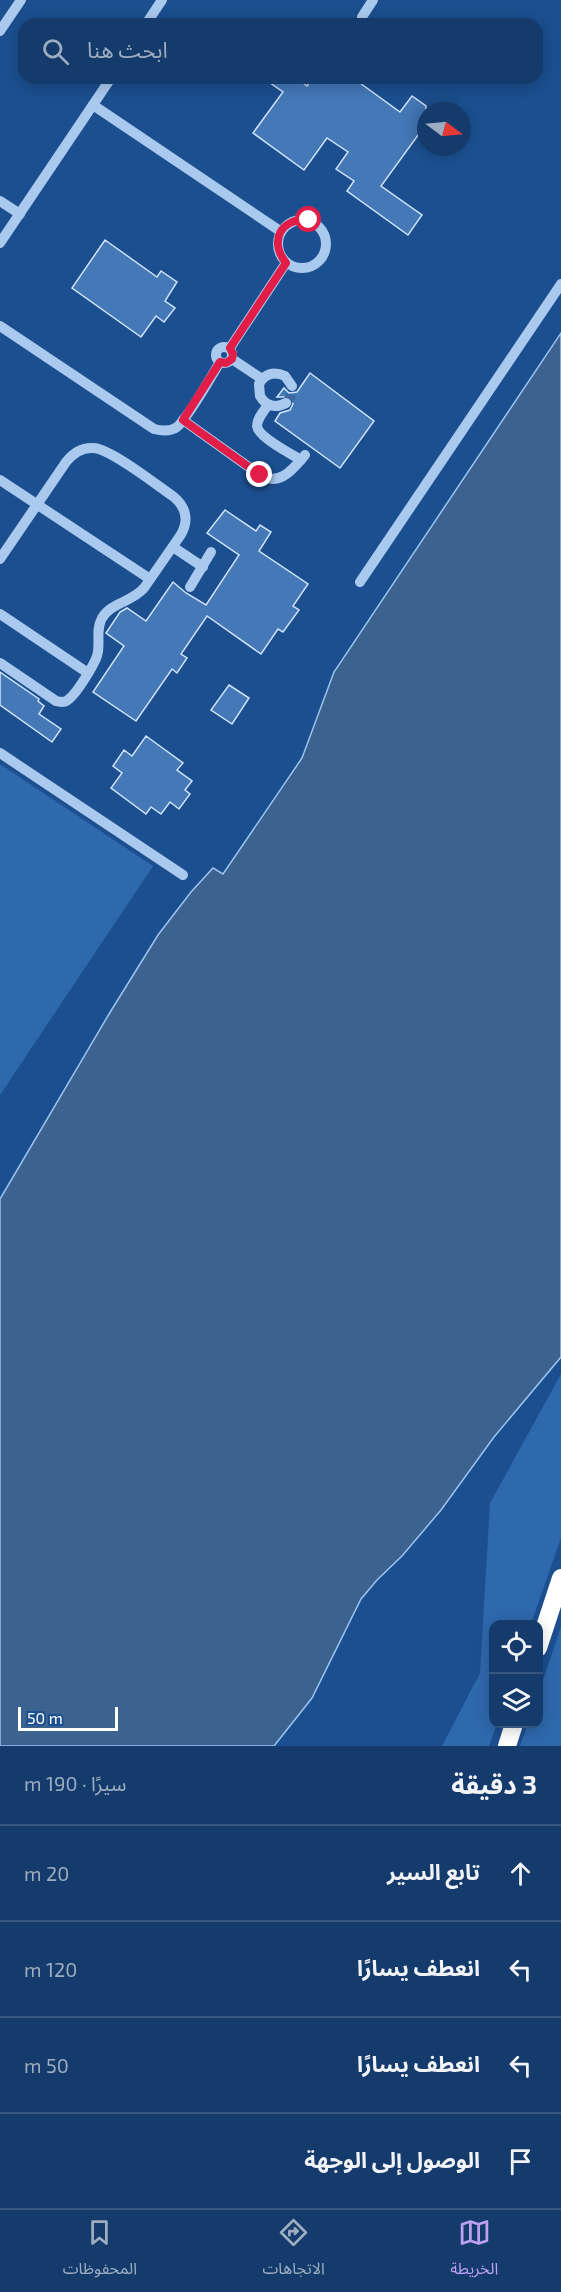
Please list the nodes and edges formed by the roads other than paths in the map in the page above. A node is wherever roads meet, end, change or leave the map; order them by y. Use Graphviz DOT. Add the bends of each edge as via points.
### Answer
graph roads {
  1 [pos="21,0"];
  2 [pos="162,0"];
  3 [pos="373,0"];
  4 [pos="362,16"];
  5 [pos="150,18"];
  6 [pos="0,31"];
  7 [pos="107,84"];
  8 [pos="93,105"];
  9 [pos="0,201"];
  10 [pos="20,214"];
  11 [pos="280,231"];
  12 [pos="0,243"];
  13 [pos="286,263"];
  14 [pos="561,284"];
  15 [pos="0,326"];
  16 [pos="231,354"];
  17 [pos="262,379"];
  18 [pos="292,386"];
  19 [pos="286,403"];
  20 [pos="268,405"];
  21 [pos="183,420"];
  22 [pos="0,480"];
  23 [pos="36,505"];
  24 [pos="173,547"];
  25 [pos="211,552"];
  26 [pos="0,559"];
  27 [pos="202,567"];
  28 [pos="150,579"];
  29 [pos="360,582"];
  30 [pos="190,587"];
  31 [pos="0,614"];
  32 [pos="0,663"];
  33 [pos="88,673"];
  34 [pos="0,753"];
  35 [pos="183,875"];
  36 [pos="561,1578"];
  37 [pos="543,1633"];
  38 [pos="513,1728"];
  39 [pos="507,1746"];
  1 -- 6 [label="lane"];
  2 -- 5 [label="lane"];
  3 -- 4 [label="lane"];
  7 -- 8 [label="lane"];
  8 -- 10 [label="lane"];
  8 -- 11 [label="lane"];
  9 -- 10 [label="lane"];
  10 -- 12 [label="lane"];
  11 -- 13 [label="lane" via="279,254"];
  11 -- 13 [label="lane" via="298,219 309,220 318,225 326,244 324,255 307,268"];
  13 -- 16 [label="lane"];
  14 -- 29 [label="lane"];
  15 -- 21 [label="lane" via="154,429 170,430"];
  16 -- 17 [label="lane"];
  16 -- 21 [label="lane" via="226,363 220,362"];
  17 -- 18 [label="lane" via="279,373"];
  17 -- 20 [label="lane" via="258,390"];
  19 -- 20 [label="lane"];
  20 -- 21 [label="lane" via="258,430 303,458 282,478 265,478"];
  22 -- 23 [label="lane"];
  23 -- 24 [label="lane" via="72,455 88,448 103,449 180,502 186,523"];
  23 -- 26 [label="lane"];
  23 -- 28 [label="lane"];
  24 -- 27 [label="lane"];
  24 -- 28 [label="lane"];
  25 -- 27 [label="lane"];
  27 -- 30 [label="lane"];
  28 -- 33 [label="lane" via="137,595 116,605 103,617 97,656"];
  31 -- 33 [label="lane"];
  32 -- 33 [label="lane" via="60,702 71,699"];
  34 -- 35 [label="lane"];
  36 -- 37 [label="highway"];
  38 -- 39 [label="highway"];
}
